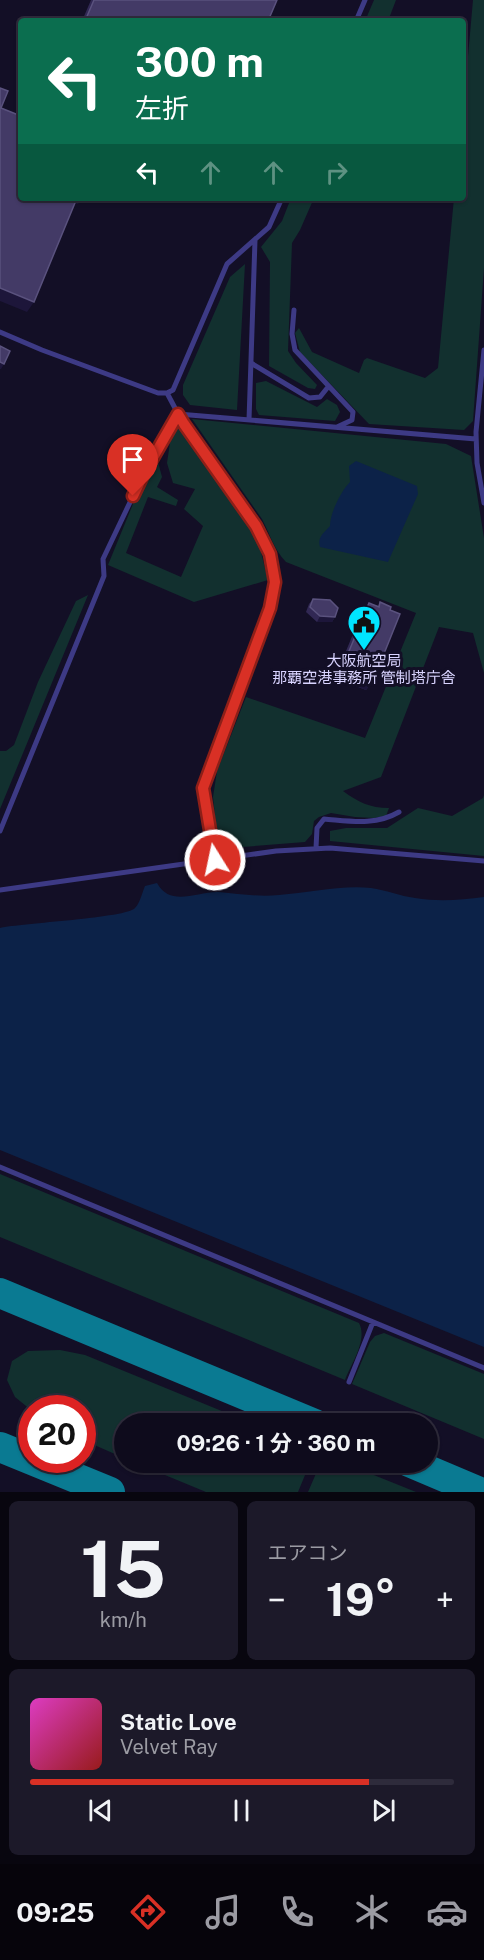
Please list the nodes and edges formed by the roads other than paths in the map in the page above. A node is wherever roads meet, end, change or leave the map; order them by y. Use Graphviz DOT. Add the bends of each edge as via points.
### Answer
graph roads {
  1 [pos="365,0"];
  2 [pos="357,18"];
  3 [pos="281,201"];
  4 [pos="255,240"];
  5 [pos="294,309"];
  6 [pos="0,332"];
  7 [pos="484,350"];
  8 [pos="251,363"];
  9 [pos="328,387"];
  10 [pos="167,393"];
  11 [pos="178,414"];
  12 [pos="249,420"];
  13 [pos="336,428"];
  14 [pos="476,440"];
  15 [pos="484,503"];
  16 [pos="399,813"];
  17 [pos="0,831"];
  18 [pos="316,848"];
  19 [pos="215,860"];
  20 [pos="484,861"];
  21 [pos="0,890"];
  22 [pos="0,1167"];
  23 [pos="373,1322"];
  24 [pos="484,1368"];
  25 [pos="349,1382"];
  1 -- 2 [label="lane"];
  3 -- 4 [label="lane" via="269,227"];
  4 -- 8 [label="lane"];
  4 -- 10 [label="lane" via="227,264 173,390"];
  5 -- 9 [label="lane" via="295,350"];
  6 -- 10 [label="lane" via="158,393"];
  7 -- 14 [label="lane"];
  8 -- 9 [label="lane" via="309,398 320,397"];
  8 -- 12 [label="lane"];
  9 -- 13 [label="lane" via="352,412 352,420"];
  10 -- 11 [label="lane"];
  11 -- 12 [label="lane"];
  11 -- 17 [label="lane" via="143,475 103,559 104,576"];
  11 -- 19 [label="lane" via="256,526 270,554 275,582 270,608 203,788"];
  12 -- 13 [label="lane"];
  13 -- 14 [label="lane"];
  14 -- 15 [label="lane"];
  16 -- 18 [label="lane" via="369,823 324,819 317,828"];
  18 -- 19 [label="lane"];
  18 -- 20 [label="lane"];
  19 -- 21 [label="lane"];
  22 -- 23 [label="lane"];
  23 -- 24 [label="lane"];
  23 -- 25 [label="lane"];
}
